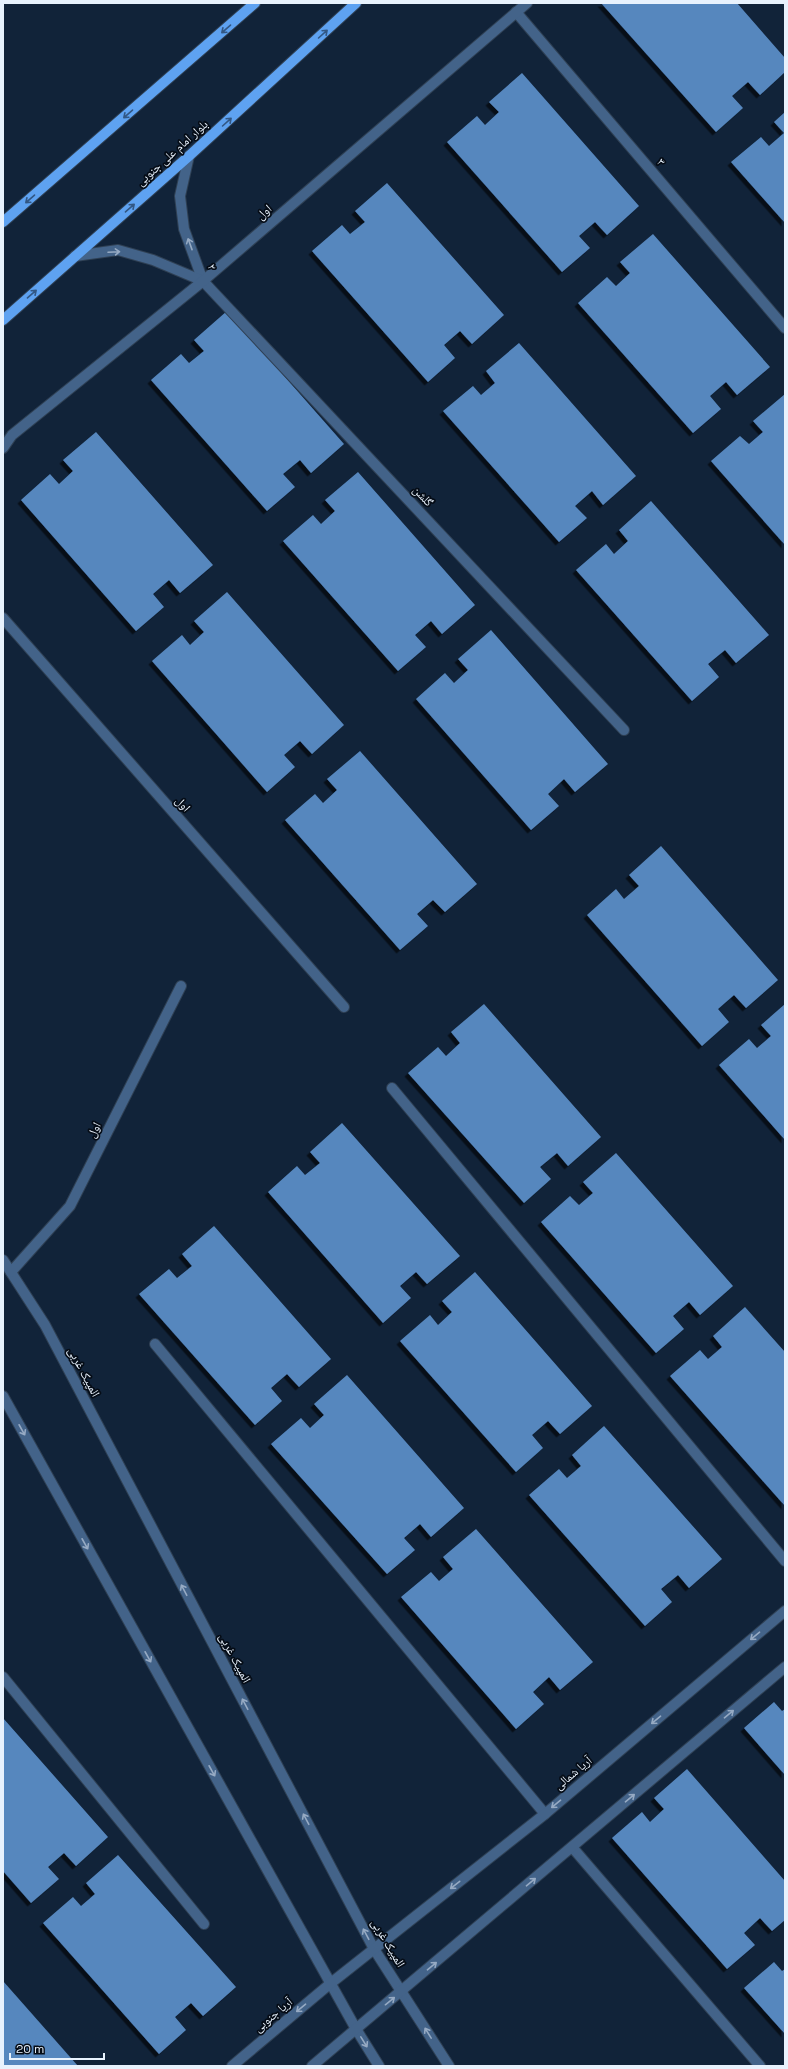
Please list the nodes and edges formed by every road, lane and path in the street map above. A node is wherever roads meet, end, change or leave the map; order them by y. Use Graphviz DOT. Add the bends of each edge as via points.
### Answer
graph roads {
  1 [pos="255,3"];
  2 [pos="356,3"];
  3 [pos="527,3"];
  4 [pos="516,12"];
  5 [pos="189,156"];
  6 [pos="3,222"];
  7 [pos="75,256"];
  8 [pos="203,281"];
  9 [pos="3,320"];
  10 [pos="785,328"];
  11 [pos="3,448"];
  12 [pos="3,618"];
  13 [pos="624,730"];
  14 [pos="181,986"];
  15 [pos="344,1007"];
  16 [pos="392,1088"];
  17 [pos="3,1260"];
  18 [pos="11,1272"];
  19 [pos="155,1344"];
  20 [pos="3,1396"];
  21 [pos="785,1562"];
  22 [pos="785,1611"];
  23 [pos="785,1667"];
  24 [pos="3,1677"];
  25 [pos="545,1814"];
  26 [pos="572,1847"];
  27 [pos="204,1924"];
  28 [pos="374,1949"];
  29 [pos="331,1983"];
  30 [pos="402,1991"];
  31 [pos="356,2029"];
  32 [pos="232,2066"];
  33 [pos="312,2066"];
  34 [pos="379,2066"];
  35 [pos="449,2066"];
  36 [pos="760,2066"];
  1 -- 6 [label="main road, one-way"];
  5 -- 2 [label="main road, بلوار امام علی جنوبی, one-way"];
  3 -- 4 [label="street, اول"];
  4 -- 8 [label="street, اول"];
  4 -- 10 [label="street, ۳"];
  7 -- 5 [label="main road, بلوار امام علی جنوبی, one-way"];
  8 -- 5 [label="street, ۲, one-way" via="184,228 180,196"];
  7 -- 8 [label="street, ۲, one-way" via="118,250 153,260"];
  9 -- 7 [label="main road, بلوار امام علی جنوبی, one-way"];
  8 -- 11 [label="street, اول" via="12,435"];
  8 -- 13 [label="street, گلشن"];
  12 -- 15 [label="street, اول"];
  14 -- 18 [label="street, اول" via="70,1206"];
  16 -- 21 [label="street"];
  17 -- 18 [label="street, المپیک غربی"];
  28 -- 18 [label="street, المپیک غربی, one-way" via="44,1325"];
  19 -- 25 [label="street"];
  20 -- 29 [label="street, one-way"];
  22 -- 25 [label="street, آریا شمالی, one-way"];
  26 -- 23 [label="street, one-way"];
  24 -- 27 [label="street"];
  25 -- 28 [label="street, آریا شمالی, one-way"];
  30 -- 26 [label="street, one-way"];
  26 -- 36 [label="street"];
  28 -- 29 [label="street, آریا جنوبی"];
  28 -- 30 [label="street, المپیک غربی"];
  29 -- 31 [label="street"];
  29 -- 32 [label="street, آریا جنوبی, one-way"];
  31 -- 30 [label="street, one-way"];
  35 -- 30 [label="street, المپیک غربی, one-way"];
  31 -- 33 [label="street"];
  31 -- 34 [label="street, one-way"];
}
